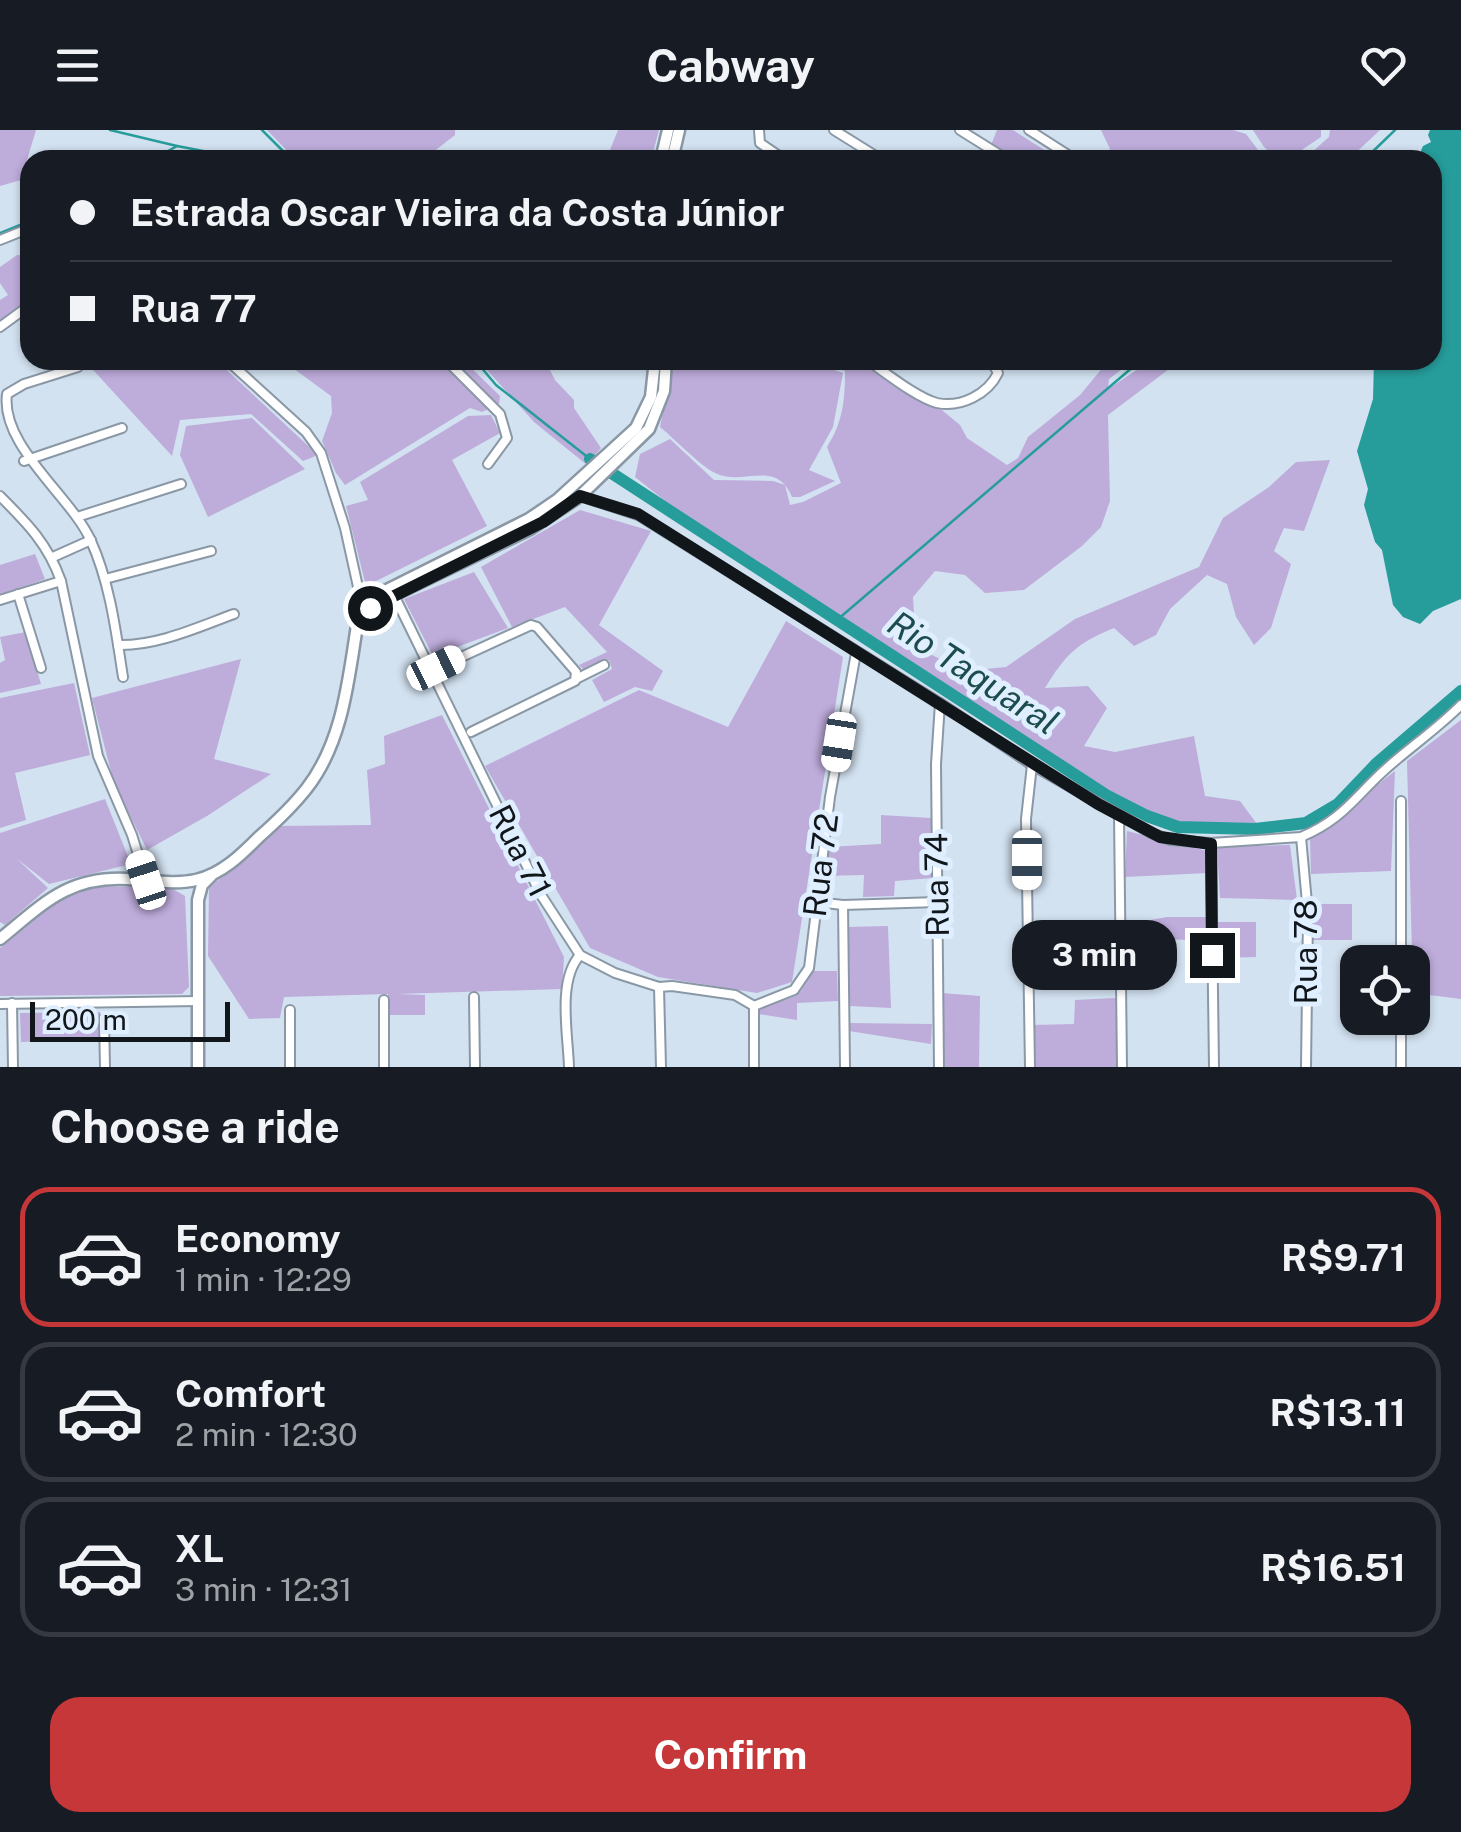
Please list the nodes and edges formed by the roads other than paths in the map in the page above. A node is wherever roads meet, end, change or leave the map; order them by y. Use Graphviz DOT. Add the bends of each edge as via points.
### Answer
graph roads {
  1 [pos="759,130"];
  2 [pos="834,130"];
  3 [pos="960,130"];
  4 [pos="1028,130"];
  5 [pos="770,150"];
  6 [pos="866,150"];
  7 [pos="992,150"];
  8 [pos="1060,150"];
  9 [pos="66,370"];
  10 [pos="238,370"];
  11 [pos="456,370"];
  12 [pos="654,370"];
  13 [pos="665,370"];
  14 [pos="883,370"];
  15 [pos="996,370"];
  16 [pos="122,428"];
  17 [pos="24,461"];
  18 [pos="610,462"];
  19 [pos="488,464"];
  20 [pos="590,479"];
  21 [pos="182,484"];
  22 [pos="0,496"];
  23 [pos="580,496"];
  24 [pos="76,516"];
  25 [pos="91,540"];
  26 [pos="211,551"];
  27 [pos="52,557"];
  28 [pos="105,580"];
  29 [pos="61,581"];
  30 [pos="18,594"];
  31 [pos="394,594"];
  32 [pos="0,600"];
  33 [pos="362,606"];
  34 [pos="234,614"];
  35 [pos="357,624"];
  36 [pos="118,644"];
  37 [pos="856,654"];
  38 [pos="604,666"];
  39 [pos="41,668"];
  40 [pos="431,670"];
  41 [pos="123,678"];
  42 [pos="578,678"];
  43 [pos="940,703"];
  44 [pos="1461,705"];
  45 [pos="470,732"];
  46 [pos="1032,765"];
  47 [pos="1402,801"];
  48 [pos="1119,816"];
  49 [pos="1301,837"];
  50 [pos="1211,844"];
  51 [pos="212,875"];
  52 [pos="146,880"];
  53 [pos="174,882"];
  54 [pos="816,902"];
  55 [pos="938,902"];
  56 [pos="842,905"];
  57 [pos="198,906"];
  58 [pos="0,939"];
  59 [pos="1402,945"];
  60 [pos="580,955"];
  61 [pos="659,987"];
  62 [pos="474,996"];
  63 [pos="384,1000"];
  64 [pos="198,1001"];
  65 [pos="0,1004"];
  66 [pos="12,1004"];
  67 [pos="754,1006"];
  68 [pos="290,1010"];
  69 [pos="104,1018"];
  70 [pos="1402,1035"];
  71 [pos="13,1067"];
  72 [pos="105,1067"];
  73 [pos="198,1067"];
  74 [pos="290,1067"];
  75 [pos="384,1067"];
  76 [pos="475,1067"];
  77 [pos="569,1067"];
  78 [pos="661,1067"];
  79 [pos="754,1067"];
  80 [pos="845,1067"];
  81 [pos="939,1067"];
  82 [pos="1030,1067"];
  83 [pos="1122,1067"];
  84 [pos="1214,1067"];
  85 [pos="1306,1067"];
  86 [pos="1402,1067"];
  1 -- 5 [label="street" via="760,143"];
  2 -- 6 [label="street"];
  3 -- 7 [label="street"];
  4 -- 8 [label="street"];
  9 -- 17 [label="street" via="6,394 2,423"];
  10 -- 33 [label="street" via="321,453"];
  11 -- 19 [label="street" via="500,414 507,438"];
  12 -- 18 [label="main road" via="645,413"];
  13 -- 18 [label="main road" via="654,418 640,440"];
  14 -- 15 [label="street" via="943,403 978,396"];
  16 -- 17 [label="street"];
  17 -- 24 [label="street"];
  18 -- 20 [label="main road"];
  20 -- 23 [label="main road"];
  20 -- 33 [label="main road"];
  21 -- 24 [label="street"];
  22 -- 27 [label="street"];
  23 -- 31 [label="main road" via="543,522"];
  23 -- 37 [label="street" via="638,514"];
  24 -- 25 [label="street"];
  25 -- 27 [label="street"];
  25 -- 28 [label="street"];
  26 -- 28 [label="street"];
  27 -- 29 [label="street"];
  28 -- 36 [label="street"];
  29 -- 30 [label="street"];
  29 -- 52 [label="street" via="98,756"];
  30 -- 32 [label="street"];
  30 -- 39 [label="street"];
  31 -- 35 [label="main road"];
  31 -- 40 [label="street, Rua 71"];
  33 -- 35 [label="main road"];
  34 -- 36 [label="street" via="141,644"];
  35 -- 51 [label="main road" via="340,719 320,768 292,805"];
  36 -- 41 [label="street"];
  37 -- 43 [label="street"];
  37 -- 54 [label="street, Rua 72"];
  38 -- 42 [label="street"];
  40 -- 42 [label="street" via="531,625"];
  40 -- 60 [label="street, Rua 71" via="541,895"];
  42 -- 45 [label="street"];
  43 -- 46 [label="street"];
  43 -- 55 [label="street, Rua 74"];
  44 -- 49 [label="street" via="1346,811"];
  46 -- 48 [label="street"];
  46 -- 82 [label="street" via="1026,819"];
  47 -- 59 [label="street"];
  48 -- 50 [label="street" via="1160,837"];
  48 -- 83 [label="street"];
  49 -- 50 [label="street"];
  49 -- 85 [label="street, Rua 78" via="1308,914"];
  50 -- 84 [label="street"];
  51 -- 53 [label="main road"];
  51 -- 57 [label="main road"];
  52 -- 53 [label="main road"];
  52 -- 58 [label="main road" via="66,888"];
  53 -- 57 [label="main road"];
  54 -- 56 [label="street"];
  54 -- 67 [label="street, Rua 72" via="805,977 794,990"];
  55 -- 56 [label="street"];
  55 -- 81 [label="street, Rua 74"];
  56 -- 80 [label="street"];
  57 -- 64 [label="main road"];
  60 -- 61 [label="street"];
  60 -- 77 [label="street" via="567,985"];
  61 -- 67 [label="street" via="734,995"];
  61 -- 78 [label="street"];
  62 -- 76 [label="street"];
  63 -- 75 [label="street"];
  64 -- 66 [label="street"];
  64 -- 73 [label="main road"];
  65 -- 66 [label="street"];
  66 -- 71 [label="street"];
  67 -- 79 [label="street"];
  68 -- 74 [label="street"];
  69 -- 72 [label="street"];
  70 -- 86 [label="street"];
}
